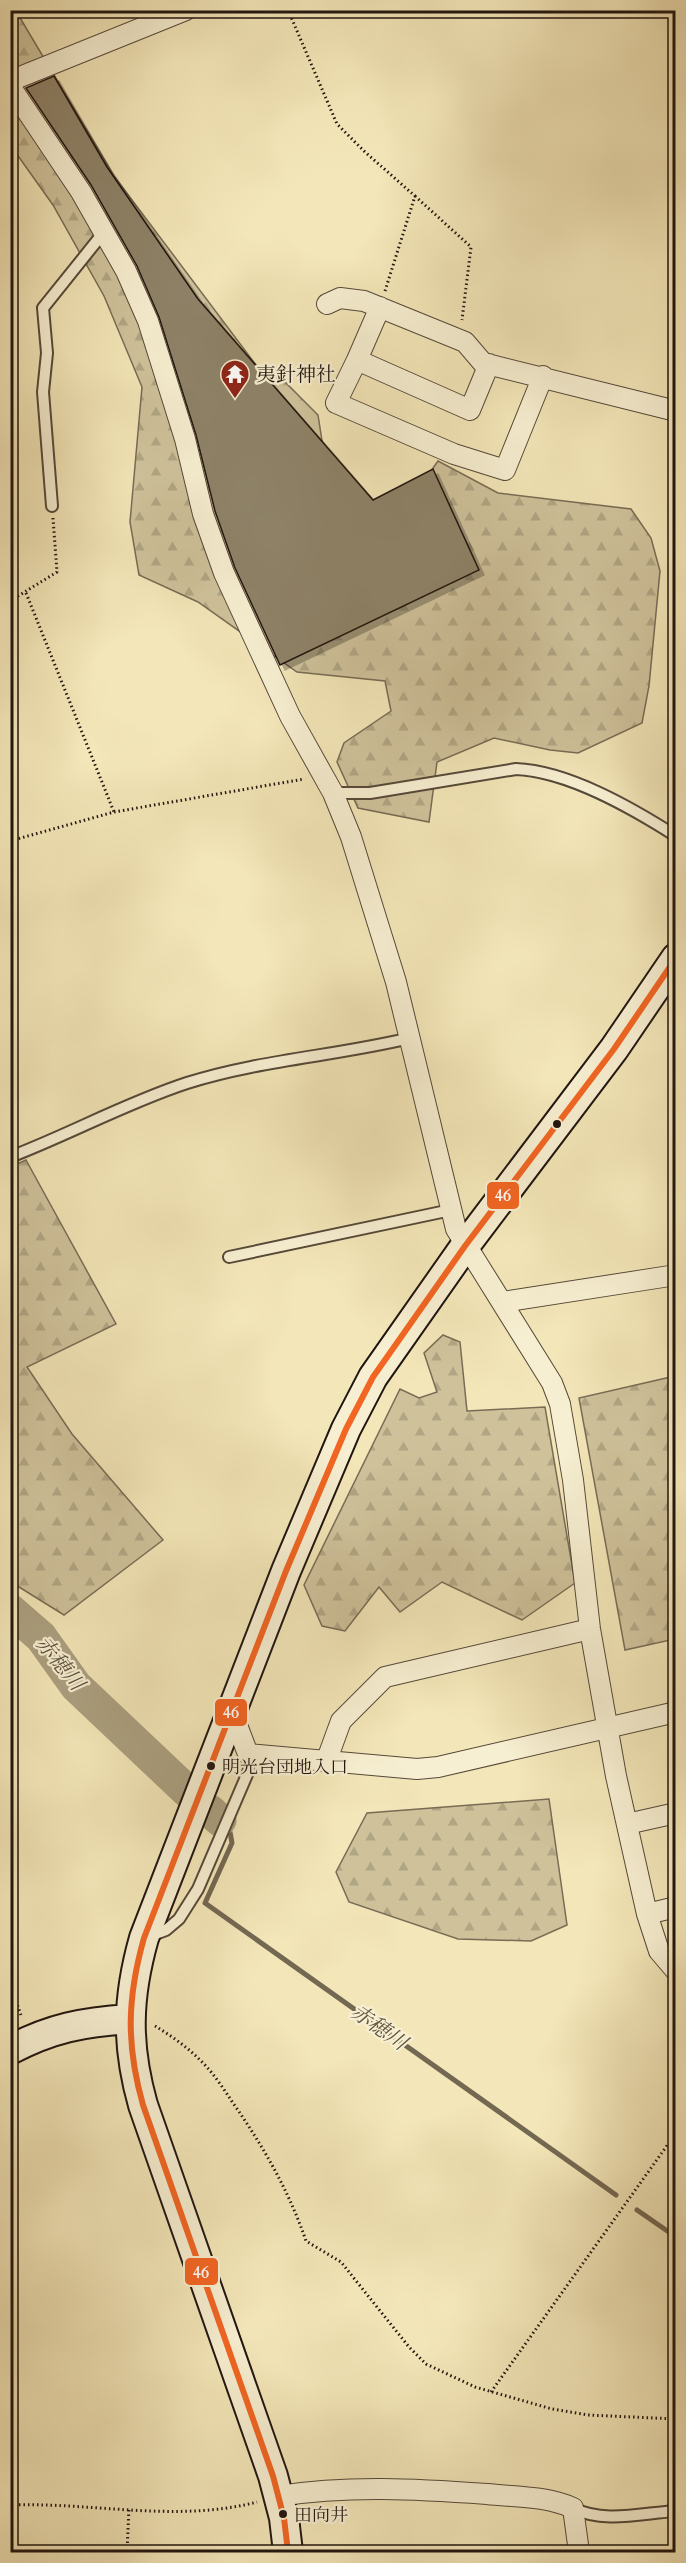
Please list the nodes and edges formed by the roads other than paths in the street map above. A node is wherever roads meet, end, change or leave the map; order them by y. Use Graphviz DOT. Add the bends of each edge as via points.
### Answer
graph roads {
  1 [pos="186,10"];
  2 [pos="10,81"];
  3 [pos="10,86"];
  4 [pos="104,232"];
  5 [pos="327,304"];
  6 [pos="380,308"];
  7 [pos="357,360"];
  8 [pos="489,364"];
  9 [pos="543,376"];
  10 [pos="675,411"];
  11 [pos="52,506"];
  12 [pos="333,793"];
  13 [pos="675,836"];
  14 [pos="675,958"];
  15 [pos="410,1038"];
  16 [pos="10,1157"];
  17 [pos="451,1210"];
  18 [pos="465,1246"];
  19 [pos="229,1257"];
  20 [pos="675,1275"];
  21 [pos="502,1302"];
  22 [pos="590,1629"];
  23 [pos="232,1712"];
  24 [pos="675,1712"];
  25 [pos="606,1729"];
  26 [pos="248,1755"];
  27 [pos="326,1762"];
  28 [pos="675,1813"];
  29 [pos="627,1824"];
  30 [pos="675,1907"];
  31 [pos="647,1914"];
  32 [pos="144,1938"];
  33 [pos="675,1971"];
  34 [pos="129,2019"];
  35 [pos="21,2044"];
  36 [pos="279,2496"];
  37 [pos="573,2508"];
  38 [pos="675,2511"];
  39 [pos="288,2553"];
  40 [pos="579,2553"];
  1 -- 2 [label="street"];
  3 -- 4 [label="street"];
  4 -- 11 [label="lane" via="43,308 47,353 43,392"];
  4 -- 12 [label="street" via="148,321 182,428 203,514 224,573 290,716"];
  5 -- 6 [label="street" via="340,298"];
  6 -- 7 [label="street"];
  6 -- 8 [label="street" via="465,342 483,363"];
  7 -- 8 [label="street" via="470,410"];
  7 -- 9 [label="street" via="336,403 453,454 505,470"];
  8 -- 9 [label="street"];
  9 -- 10 [label="street"];
  12 -- 13 [label="lane" via="370,793 516,769 535,770 599,794"];
  12 -- 15 [label="street" via="376,916"];
  14 -- 18 [label="street" via="614,1049"];
  15 -- 16 [label="lane" via="187,1083"];
  15 -- 17 [label="street"];
  17 -- 18 [label="street"];
  17 -- 19 [label="lane"];
  18 -- 21 [label="street"];
  18 -- 23 [label="street" via="373,1377 346,1429"];
  20 -- 21 [label="street"];
  21 -- 22 [label="street" via="552,1383 560,1404"];
  22 -- 25 [label="street"];
  22 -- 27 [label="street" via="385,1677 341,1721"];
  23 -- 26 [label="street"];
  23 -- 32 [label="street"];
  24 -- 25 [label="street"];
  25 -- 27 [label="street" via="438,1767"];
  25 -- 29 [label="street"];
  26 -- 27 [label="street"];
  26 -- 32 [label="lane" via="249,1770 198,1889 179,1919 166,1930"];
  28 -- 29 [label="street"];
  29 -- 31 [label="street"];
  30 -- 31 [label="street"];
  31 -- 33 [label="street" via="659,1952"];
  32 -- 34 [label="street"];
  34 -- 35 [label="street" via="74,2024"];
  34 -- 36 [label="street" via="143,2105"];
  36 -- 37 [label="street" via="355,2488 401,2489 554,2500"];
  36 -- 39 [label="street"];
  37 -- 38 [label="lane" via="587,2515 606,2517"];
  37 -- 40 [label="street"];
}
